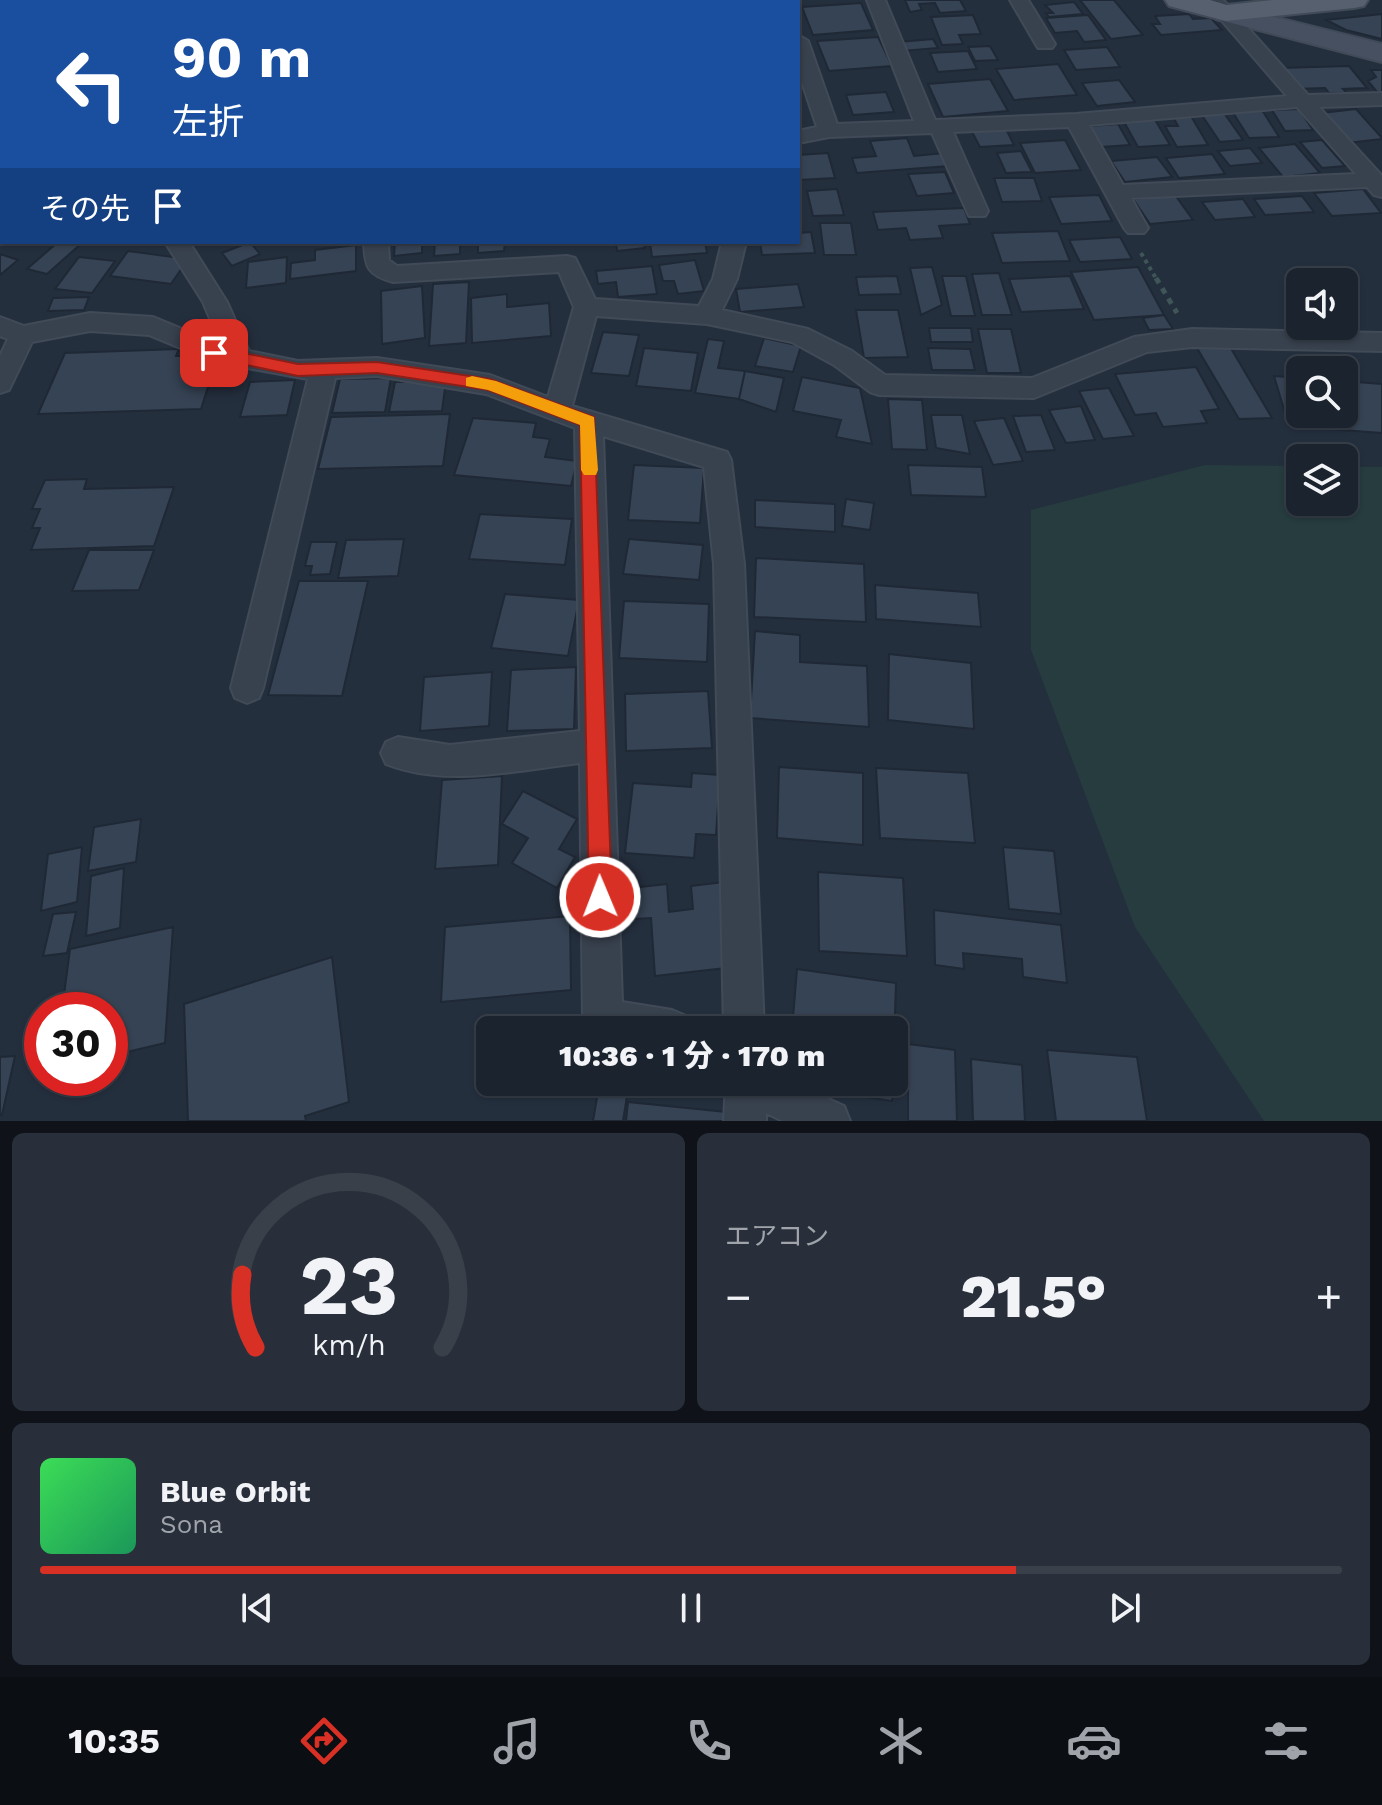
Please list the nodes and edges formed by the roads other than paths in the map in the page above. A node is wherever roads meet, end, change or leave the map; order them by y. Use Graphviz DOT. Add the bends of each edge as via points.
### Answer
graph roads {
  1 [pos="876,0"];
  2 [pos="1019,0"];
  3 [pos="1179,0"];
  4 [pos="1354,0"];
  5 [pos="1220,6"];
  6 [pos="1045,44"];
  7 [pos="800,47"];
  8 [pos="1382,53"];
  9 [pos="1382,99"];
  10 [pos="1301,101"];
  11 [pos="1076,120"];
  12 [pos="934,126"];
  13 [pos="829,131"];
  14 [pos="800,137"];
  15 [pos="1378,185"];
  16 [pos="1116,192"];
  17 [pos="977,211"];
  18 [pos="1136,228"];
  19 [pos="178,244"];
  20 [pos="376,244"];
  21 [pos="734,244"];
  22 [pos="586,307"];
  23 [pos="707,315"];
  24 [pos="12,330"];
  25 [pos="1382,342"];
  26 [pos="239,358"];
  27 [pos="324,369"];
  28 [pos="0,383"];
  29 [pos="573,417"];
  30 [pos="247,688"];
  31 [pos="597,745"];
  32 [pos="398,753"];
  33 [pos="603,1016"];
  34 [pos="744,1016"];
  35 [pos="746,1096"];
  36 [pos="776,1096"];
  37 [pos="745,1121"];
  38 [pos="829,1121"];
  1 -- 12 [label="street"];
  2 -- 6 [label="street"];
  3 -- 5 [label="main road"];
  4 -- 5 [label="main road"];
  5 -- 8 [label="street"];
  5 -- 10 [label="street"];
  7 -- 13 [label="street"];
  9 -- 10 [label="street"];
  10 -- 11 [label="street"];
  10 -- 15 [label="street"];
  11 -- 12 [label="street"];
  11 -- 16 [label="street"];
  12 -- 13 [label="street"];
  12 -- 17 [label="street"];
  13 -- 14 [label="street"];
  15 -- 16 [label="street"];
  16 -- 18 [label="street"];
  19 -- 26 [label="street" via="215,302"];
  20 -- 22 [label="street" via="377,264 393,274 567,264"];
  21 -- 23 [label="street" via="725,279"];
  22 -- 23 [label="street"];
  22 -- 29 [label="street"];
  23 -- 25 [label="street" via="799,335 879,385 1034,388 1143,343 1192,338"];
  24 -- 26 [label="street" via="90,322 153,326 214,353"];
  24 -- 28 [label="street"];
  26 -- 27 [label="street" via="298,370"];
  27 -- 29 [label="street" via="377,367 490,385"];
  27 -- 30 [label="street"];
  29 -- 31 [label="street"];
  29 -- 34 [label="street" via="717,460 730,579"];
  31 -- 32 [label="street" via="450,761"];
  31 -- 33 [label="street"];
  35 -- 37 [label="street"];
  36 -- 38 [label="street"];
}
